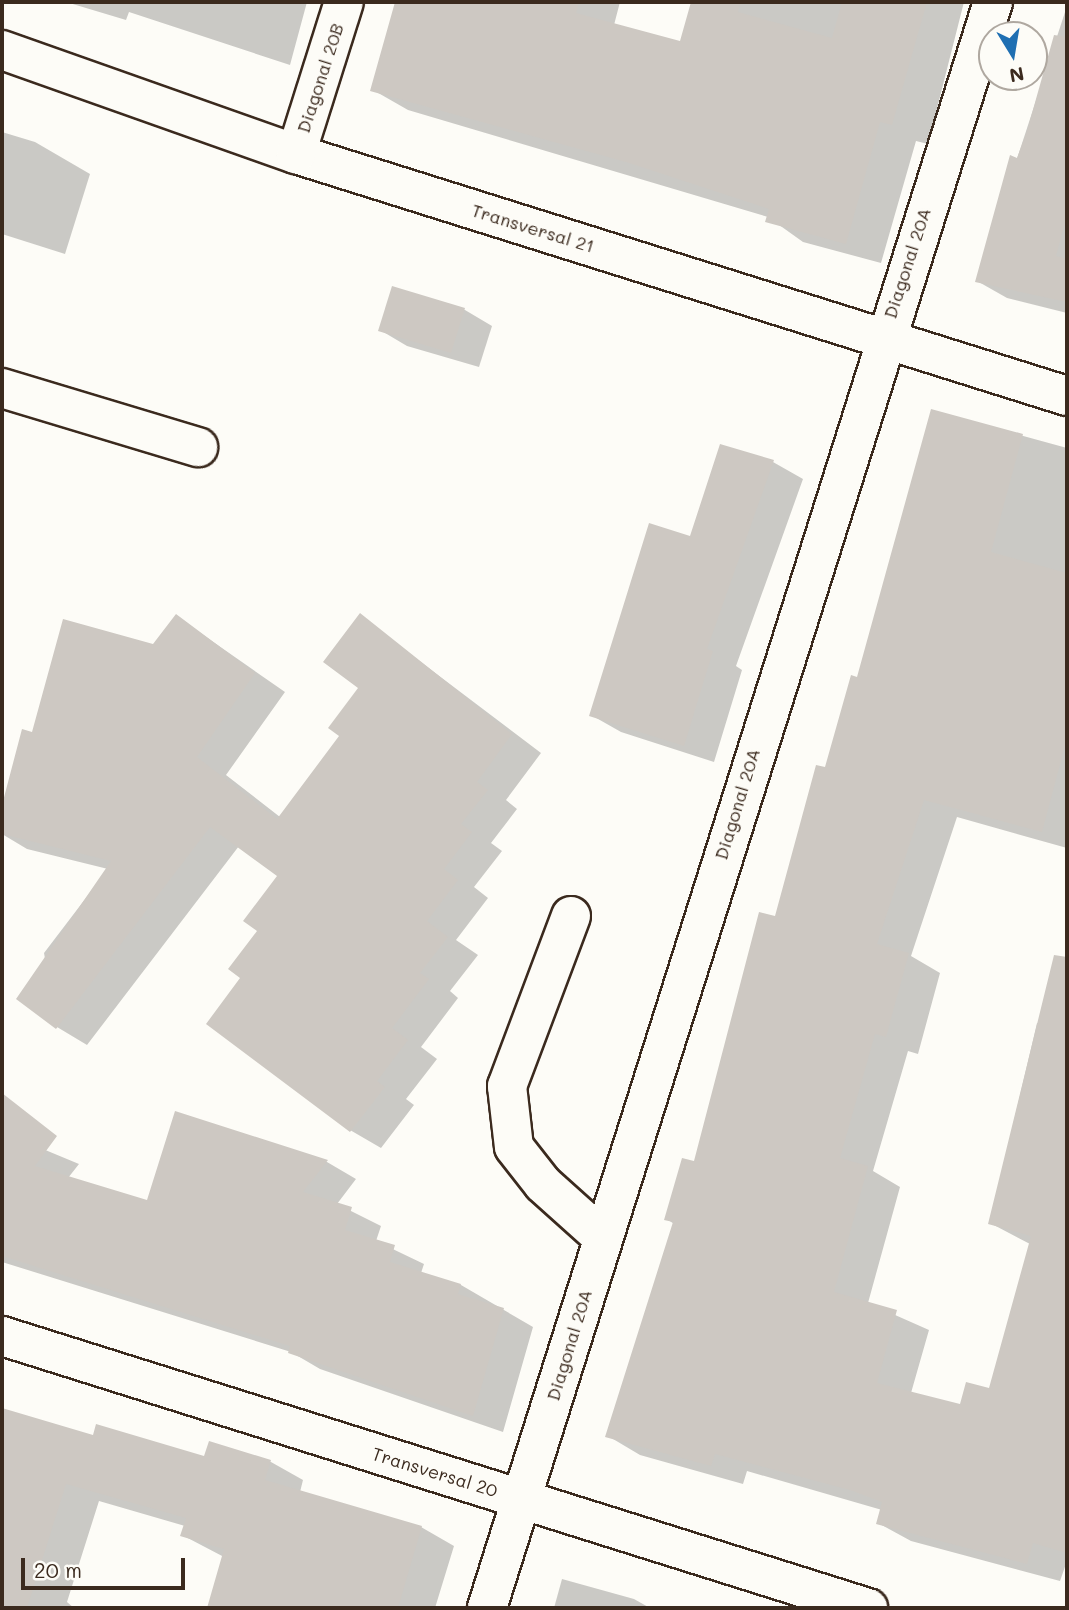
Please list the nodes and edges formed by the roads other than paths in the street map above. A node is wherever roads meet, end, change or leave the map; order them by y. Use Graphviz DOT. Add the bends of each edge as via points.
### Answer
graph roads {
  1 [pos="344,2"];
  2 [pos="993,2"];
  3 [pos="2,50"];
  4 [pos="296,153"];
  5 [pos="882,338"];
  6 [pos="2,388"];
  7 [pos="1067,396"];
  8 [pos="198,447"];
  9 [pos="571,916"];
  10 [pos="602,1237"];
  11 [pos="2,1336"];
  12 [pos="521,1499"];
  13 [pos="487,1608"];
  14 [pos="868,1608"];
  1 -- 4 [label="street, Diagonal 20B"];
  2 -- 5 [label="street, Diagonal 20A"];
  3 -- 4 [label="street, Transversal 21"];
  4 -- 5 [label="street, Transversal 21"];
  5 -- 7 [label="street, Transversal 21"];
  5 -- 10 [label="street, Diagonal 20A"];
  6 -- 8 [label="street"];
  9 -- 10 [label="street" via="507,1086 514,1147 543,1184"];
  10 -- 12 [label="street, Diagonal 20A"];
  11 -- 12 [label="street, Transversal 20"];
  12 -- 13 [label="street, Diagonal 20A"];
  12 -- 14 [label="street, Transversal 20"];
}
